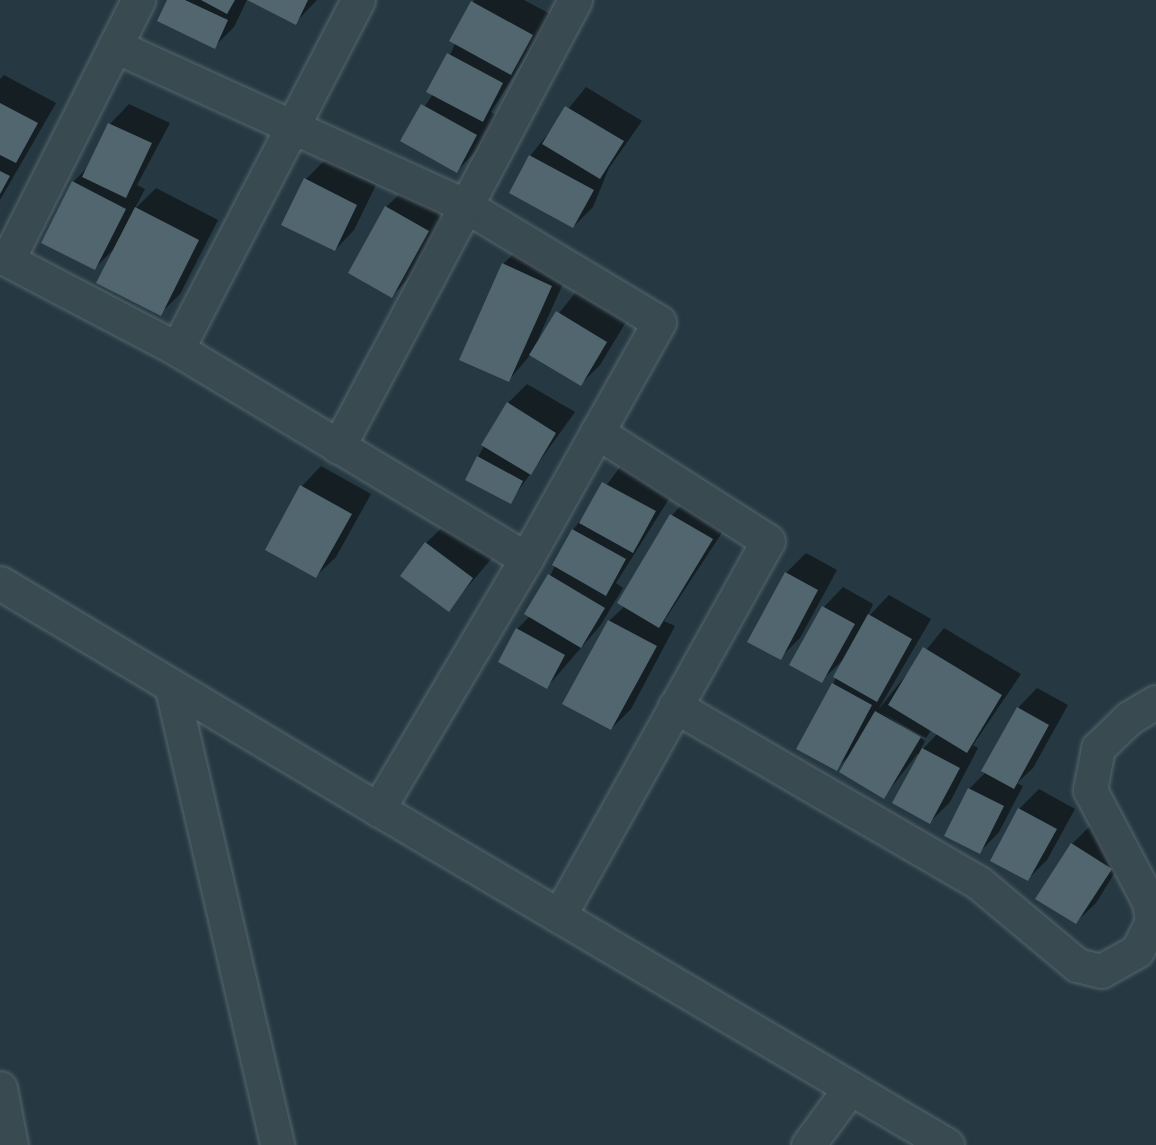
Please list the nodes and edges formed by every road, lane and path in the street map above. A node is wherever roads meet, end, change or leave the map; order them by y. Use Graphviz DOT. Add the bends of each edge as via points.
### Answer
graph roads {
  1 [pos="138,0"];
  2 [pos="358,0"];
  3 [pos="575,0"];
  4 [pos="116,46"];
  5 [pos="291,129"];
  6 [pos="466,206"];
  7 [pos="4,257"];
  8 [pos="177,349"];
  9 [pos="597,432"];
  10 [pos="338,447"];
  11 [pos="526,559"];
  12 [pos="0,583"];
  13 [pos="172,689"];
  14 [pos="1156,702"];
  15 [pos="675,706"];
  16 [pos="378,809"];
  17 [pos="559,916"];
  18 [pos="0,1088"];
  19 [pos="850,1088"];
  20 [pos="11,1145"];
  21 [pos="277,1145"];
  22 [pos="808,1145"];
  23 [pos="947,1145"];
  1 -- 4 [label="street"];
  2 -- 5 [label="street"];
  3 -- 6 [label="street"];
  4 -- 5 [label="street"];
  4 -- 7 [label="street"];
  5 -- 6 [label="street"];
  5 -- 8 [label="street"];
  6 -- 9 [label="street" via="658,322"];
  6 -- 10 [label="street"];
  7 -- 8 [label="street"];
  8 -- 10 [label="street"];
  9 -- 11 [label="street"];
  9 -- 15 [label="street" via="768,541"];
  10 -- 11 [label="street"];
  11 -- 16 [label="street"];
  12 -- 13 [label="street"];
  13 -- 16 [label="street"];
  13 -- 21 [label="street"];
  14 -- 15 [label="street" via="1129,718 1098,748 1090,790 1149,902 1152,921 1137,951 1101,971 1077,965 979,883"];
  15 -- 17 [label="street"];
  16 -- 17 [label="street"];
  17 -- 19 [label="street"];
  18 -- 20 [label="street"];
  19 -- 22 [label="street"];
  19 -- 23 [label="street"];
}
